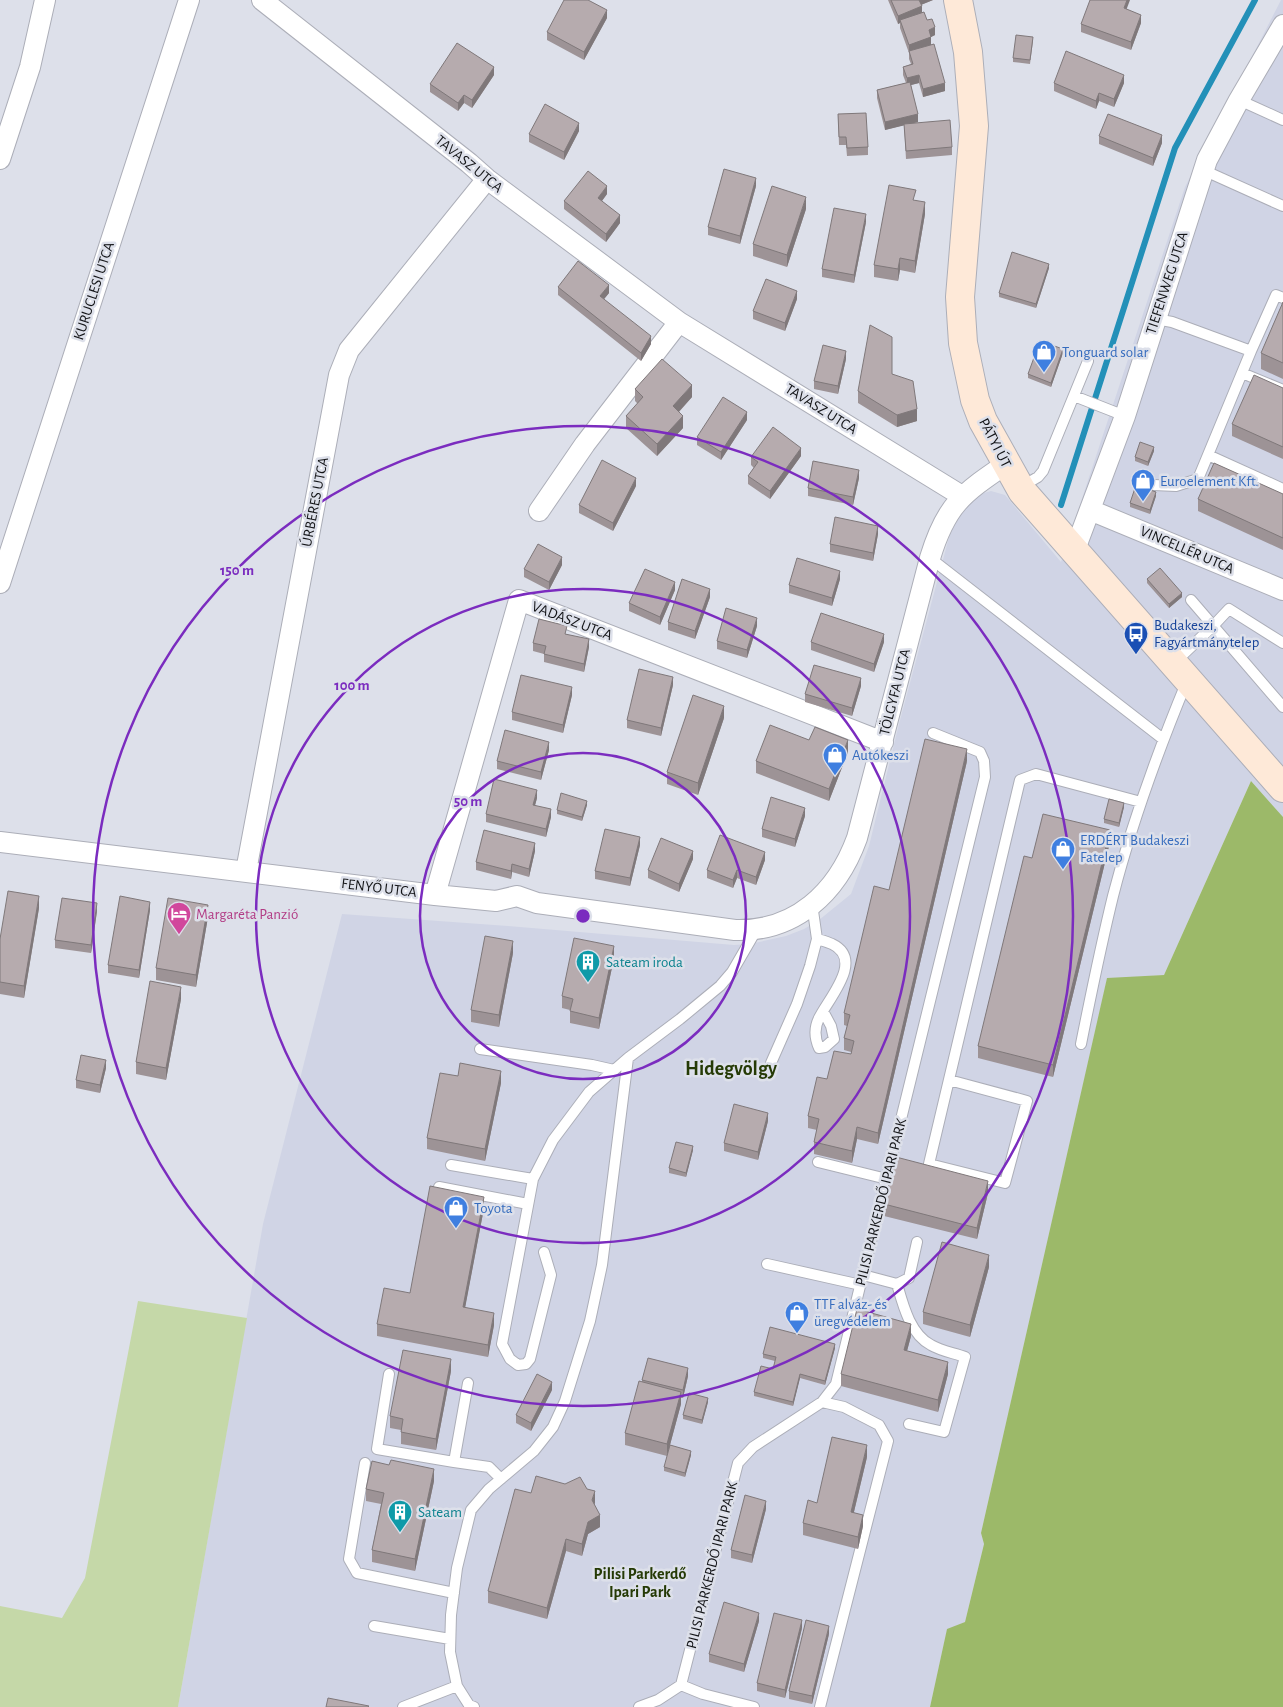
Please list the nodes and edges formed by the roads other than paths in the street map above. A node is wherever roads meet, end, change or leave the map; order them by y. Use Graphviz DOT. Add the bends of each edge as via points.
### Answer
graph roads {
  1 [pos="45,0"];
  2 [pos="189,0"];
  3 [pos="262,0"];
  4 [pos="958,0"];
  5 [pos="1283,25"];
  6 [pos="1239,100"];
  7 [pos="1283,120"];
  8 [pos="0,159"];
  9 [pos="1203,170"];
  10 [pos="487,180"];
  11 [pos="1283,206"];
  12 [pos="1283,298"];
  13 [pos="1156,319"];
  14 [pos="679,322"];
  15 [pos="1251,351"];
  16 [pos="1088,361"];
  17 [pos="1242,373"];
  18 [pos="1283,390"];
  19 [pos="1074,396"];
  20 [pos="1125,416"];
  21 [pos="1208,455"];
  22 [pos="1006,464"];
  23 [pos="1154,484"];
  24 [pos="1020,488"];
  25 [pos="1283,488"];
  26 [pos="962,496"];
  27 [pos="1090,510"];
  28 [pos="539,511"];
  29 [pos="1074,552"];
  30 [pos="930,558"];
  31 [pos="0,582"];
  32 [pos="1283,590"];
  33 [pos="1191,600"];
  34 [pos="1213,626"];
  35 [pos="1283,643"];
  36 [pos="1181,671"];
  37 [pos="1283,707"];
  38 [pos="933,733"];
  39 [pos="1163,739"];
  40 [pos="882,742"];
  41 [pos="1283,788"];
  42 [pos="1141,802"];
  43 [pos="0,842"];
  44 [pos="246,871"];
  45 [pos="435,896"];
  46 [pos="812,904"];
  47 [pos="757,930"];
  48 [pos="817,939"];
  49 [pos="824,1011"];
  50 [pos="1081,1044"];
  51 [pos="480,1049"];
  52 [pos="628,1058"];
  53 [pos="771,1063"];
  54 [pos="614,1070"];
  55 [pos="949,1080"];
  56 [pos="818,1162"];
  57 [pos="451,1165"];
  58 [pos="533,1179"];
  59 [pos="887,1179"];
  60 [pos="439,1187"];
  61 [pos="528,1204"];
  62 [pos="917,1242"];
  63 [pos="544,1252"];
  64 [pos="767,1264"];
  65 [pos="862,1280"];
  66 [pos="897,1284"];
  67 [pos="389,1374"];
  68 [pos="468,1383"];
  69 [pos="822,1402"];
  70 [pos="909,1424"];
  71 [pos="454,1462"];
  72 [pos="365,1463"];
  73 [pos="501,1479"];
  74 [pos="454,1593"];
  75 [pos="374,1626"];
  76 [pos="450,1639"];
  77 [pos="681,1685"];
  78 [pos="457,1686"];
  79 [pos="471,1706"];
  80 [pos="403,1707"];
  81 [pos="639,1707"];
  82 [pos="754,1707"];
  83 [pos="820,1707"];
  1 -- 8 [label="street" via="30,67"];
  2 -- 31 [label="street, KURUCLESI UTCA"];
  3 -- 10 [label="street, TAVASZ UTCA"];
  4 -- 22 [label="main road, PÁTYI ÚT" via="968,52 974,126 960,297 963,343 975,400"];
  5 -- 6 [label="street, TIEFENWEG UTCA"];
  6 -- 7 [label="lane"];
  6 -- 9 [label="street, TIEFENWEG UTCA"];
  9 -- 11 [label="lane"];
  9 -- 13 [label="street, TIEFENWEG UTCA"];
  10 -- 14 [label="street, TAVASZ UTCA"];
  10 -- 44 [label="street, ÚRBÉRES UTCA" via="349,350 339,374"];
  12 -- 15 [label="lane" via="1276,295"];
  13 -- 15 [label="lane"];
  13 -- 20 [label="street, TIEFENWEG UTCA"];
  14 -- 26 [label="street, TAVASZ UTCA"];
  14 -- 28 [label="street"];
  15 -- 17 [label="lane"];
  16 -- 19 [label="lane"];
  17 -- 18 [label="lane"];
  17 -- 21 [label="lane"];
  19 -- 20 [label="lane"];
  19 -- 24 [label="lane" via="1043,471"];
  20 -- 27 [label="street, TIEFENWEG UTCA"];
  21 -- 23 [label="lane" via="1198,479 1176,486"];
  21 -- 25 [label="lane"];
  22 -- 24 [label="main road, PÁTYI ÚT"];
  22 -- 26 [label="street, TÖLGYFA UTCA"];
  24 -- 29 [label="main road, PÁTYI ÚT"];
  26 -- 30 [label="street, TÖLGYFA UTCA" via="940,528"];
  27 -- 29 [label="street, TIEFENWEG UTCA"];
  27 -- 32 [label="street, VINCELLÉR UTCA"];
  29 -- 36 [label="main road, PÁTYI ÚT"];
  30 -- 39 [label="lane"];
  30 -- 40 [label="street, TÖLGYFA UTCA"];
  33 -- 34 [label="lane"];
  34 -- 35 [label="lane" via="1229,609"];
  34 -- 36 [label="lane"];
  34 -- 37 [label="lane"];
  36 -- 39 [label="lane"];
  36 -- 41 [label="main road, PÁTYI ÚT"];
  38 -- 59 [label="lane, PILISI PARKERDŐ IPARI PARK" via="980,752 985,777"];
  39 -- 42 [label="lane"];
  40 -- 45 [label="street, VADÁSZ UTCA" via="518,600"];
  40 -- 46 [label="street, TÖLGYFA UTCA" via="853,850 832,886"];
  42 -- 50 [label="lane" via="1113,897"];
  42 -- 55 [label="lane" via="1036,774 1020,780"];
  43 -- 44 [label="street, FENYŐ UTCA"];
  44 -- 45 [label="street, FENYŐ UTCA"];
  45 -- 47 [label="street, FENYŐ UTCA" via="496,901 517,896 556,906 734,930"];
  46 -- 47 [label="street, TÖLGYFA UTCA" via="776,924"];
  46 -- 48 [label="lane"];
  47 -- 52 [label="lane" via="720,986"];
  48 -- 49 [label="lane" via="834,944 844,956 845,971"];
  48 -- 53 [label="lane" via="798,1004"];
  51 -- 54 [label="lane"];
  52 -- 54 [label="lane"];
  52 -- 73 [label="lane" via="602,1265 590,1321 566,1401 553,1427 534,1451"];
  54 -- 58 [label="lane" via="589,1092 552,1140"];
  55 -- 55 [label="lane" via="929,1164 1005,1184 1027,1101"];
  56 -- 59 [label="lane"];
  57 -- 58 [label="lane"];
  58 -- 61 [label="lane"];
  59 -- 65 [label="lane, PILISI PARKERDŐ IPARI PARK"];
  60 -- 61 [label="lane"];
  61 -- 63 [label="lane" via="502,1344 518,1366 526,1364 530,1358 551,1276"];
  62 -- 66 [label="lane" via="909,1278"];
  64 -- 65 [label="lane"];
  65 -- 66 [label="lane"];
  65 -- 69 [label="lane, PILISI PARKERDŐ IPARI PARK" via="836,1384"];
  66 -- 70 [label="lane" via="913,1328 930,1345 965,1356 944,1432"];
  67 -- 71 [label="lane" via="377,1449"];
  68 -- 71 [label="lane"];
  69 -- 77 [label="lane, PILISI PARKERDŐ IPARI PARK" via="753,1447 738,1463"];
  69 -- 83 [label="lane" via="844,1407 880,1425 888,1441"];
  71 -- 73 [label="lane" via="489,1467"];
  72 -- 74 [label="lane" via="349,1559 357,1574"];
  73 -- 74 [label="lane" via="471,1510"];
  74 -- 76 [label="lane"];
  75 -- 76 [label="lane"];
  76 -- 78 [label="lane"];
  77 -- 81 [label="lane" via="658,1700"];
  77 -- 82 [label="lane"];
  78 -- 79 [label="lane"];
  78 -- 80 [label="lane"];
}
